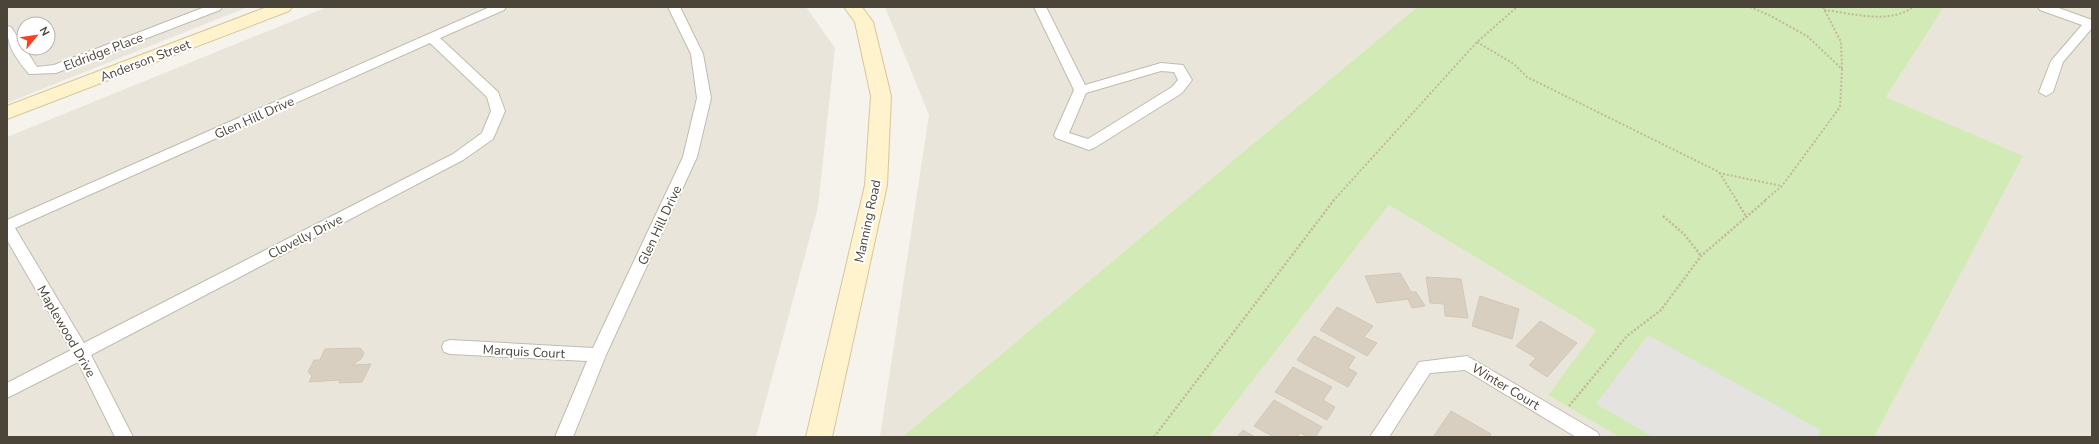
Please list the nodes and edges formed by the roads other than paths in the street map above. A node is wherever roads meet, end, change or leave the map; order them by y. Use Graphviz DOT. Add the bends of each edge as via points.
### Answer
graph roads {
  1 [pos="216,7"];
  2 [pos="282,7"];
  3 [pos="500,7"];
  4 [pos="674,7"];
  5 [pos="853,7"];
  6 [pos="1040,7"];
  7 [pos="2044,7"];
  8 [pos="2091,23"];
  9 [pos="7,30"];
  10 [pos="432,38"];
  11 [pos="1080,90"];
  12 [pos="2046,92"];
  13 [pos="7,113"];
  14 [pos="7,227"];
  15 [pos="450,347"];
  16 [pos="81,352"];
  17 [pos="598,355"];
  18 [pos="7,391"];
  19 [pos="124,437"];
  20 [pos="564,437"];
  21 [pos="819,437"];
  22 [pos="1379,437"];
  23 [pos="1591,437"];
  1 -- 9 [label="street, Eldridge Place" via="56,69 34,70 24,59"];
  2 -- 13 [label="main road, Anderson Street"];
  3 -- 10 [label="street, Glen Hill Drive"];
  4 -- 17 [label="street, Glen Hill Drive" via="696,54 704,98 690,157"];
  5 -- 21 [label="main road, Manning Road" via="864,22 881,96 876,185"];
  6 -- 11 [label="street"];
  7 -- 8 [label="street"];
  8 -- 12 [label="street" via="2057,61"];
  10 -- 14 [label="street, Glen Hill Drive"];
  10 -- 16 [label="street, Clovelly Drive" via="493,95 498,111 488,136 458,157"];
  11 -- 11 [label="street" via="1061,135 1090,145 1177,90 1185,80 1178,68 1161,67"];
  14 -- 16 [label="street, Maplewood Drive"];
  15 -- 17 [label="street, Marquis Court"];
  16 -- 18 [label="street, Clovelly Drive"];
  16 -- 19 [label="street, Maplewood Drive"];
  17 -- 20 [label="street, Glen Hill Drive"];
  22 -- 23 [label="street, Winter Court" via="1425,367 1467,363"];
}
